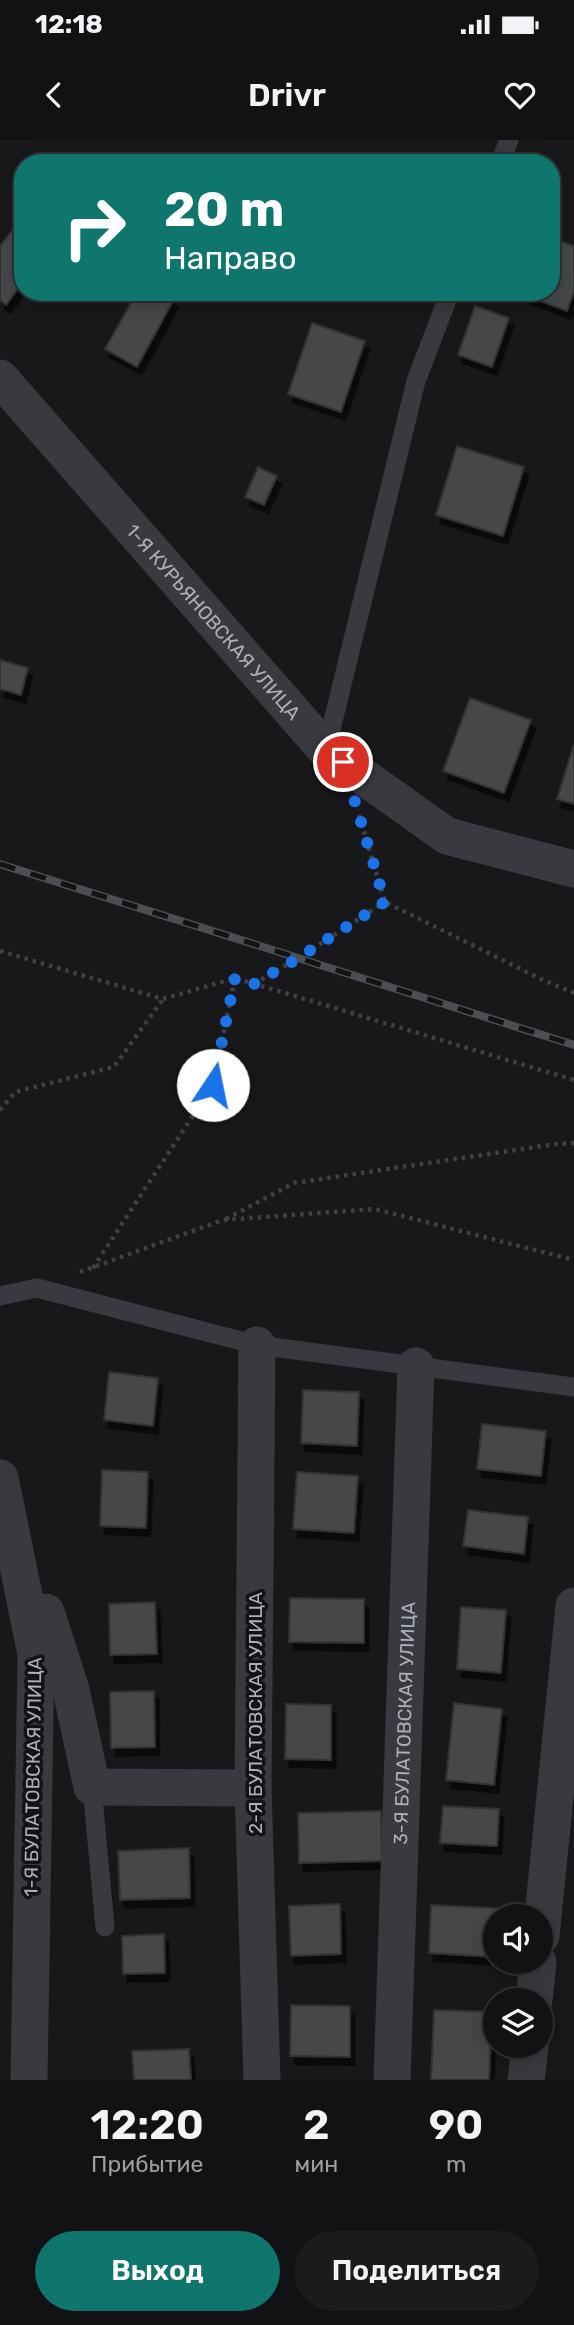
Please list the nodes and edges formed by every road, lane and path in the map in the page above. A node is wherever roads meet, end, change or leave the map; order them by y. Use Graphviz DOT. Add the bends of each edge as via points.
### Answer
graph roads {
  1 [pos="447,301"];
  2 [pos="0,379"];
  3 [pos="326,750"];
  4 [pos="358,813"];
  5 [pos="574,869"];
  6 [pos="385,902"];
  7 [pos="0,951"];
  8 [pos="235,978"];
  9 [pos="254,984"];
  10 [pos="574,993"];
  11 [pos="163,999"];
  12 [pos="574,1080"];
  13 [pos="0,1110"];
  14 [pos="574,1143"];
  15 [pos="223,1220"];
  16 [pos="574,1260"];
  17 [pos="93,1268"];
  18 [pos="37,1288"];
  19 [pos="0,1296"];
  20 [pos="257,1345"];
  21 [pos="416,1366"];
  22 [pos="574,1387"];
  23 [pos="0,1468"];
  24 [pos="0,1478"];
  25 [pos="574,1606"];
  26 [pos="92,1787"];
  27 [pos="253,1788"];
  28 [pos="564,1811"];
  29 [pos="547,1904"];
  30 [pos="105,1927"];
  31 [pos="529,2058"];
  32 [pos="29,2080"];
  33 [pos="262,2080"];
  34 [pos="392,2080"];
  35 [pos="526,2080"];
  1 -- 3 [label="lane" via="416,381"];
  2 -- 3 [label="street, 1-Я КУРЬЯНОВСКАЯ УЛИЦА"];
  3 -- 5 [label="street, 1-Я КУРЬЯНОВСКАЯ УЛИЦА" via="447,836"];
  4 -- 6 [label="path"];
  6 -- 9 [label="path"];
  6 -- 10 [label="path"];
  7 -- 11 [label="path"];
  8 -- 9 [label="path"];
  8 -- 11 [label="path"];
  8 -- 17 [label="path" via="213,1085"];
  9 -- 12 [label="path"];
  11 -- 13 [label="path" via="114,1067 15,1092"];
  14 -- 15 [label="path" via="294,1183"];
  15 -- 16 [label="path" via="375,1209"];
  15 -- 17 [label="path"];
  17 -- 18 [label="path"];
  18 -- 19 [label="lane"];
  18 -- 20 [label="lane"];
  20 -- 21 [label="lane"];
  20 -- 27 [label="street, 2-Я БУЛАТОВСКАЯ УЛИЦА"];
  21 -- 22 [label="lane"];
  21 -- 34 [label="street, 3-Я БУЛАТОВСКАЯ УЛИЦА"];
  23 -- 26 [label="street" via="71,1690"];
  24 -- 32 [label="street, 1-Я БУЛАТОВСКАЯ УЛИЦА" via="36,1654"];
  25 -- 28 [label="street"];
  26 -- 27 [label="street"];
  26 -- 30 [label="lane"];
  27 -- 33 [label="street, 2-Я БУЛАТОВСКАЯ УЛИЦА"];
  28 -- 29 [label="street"];
  31 -- 35 [label="street"];
}
